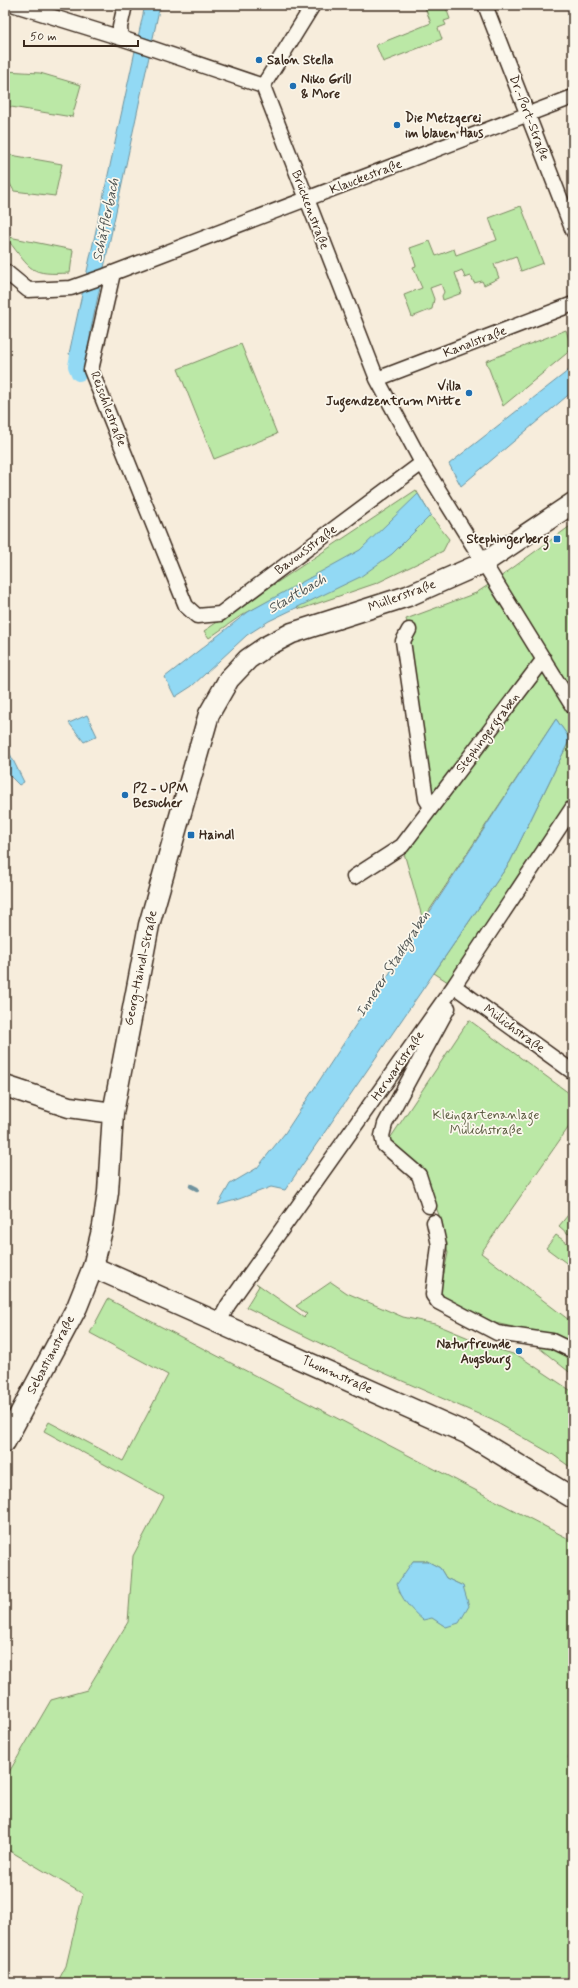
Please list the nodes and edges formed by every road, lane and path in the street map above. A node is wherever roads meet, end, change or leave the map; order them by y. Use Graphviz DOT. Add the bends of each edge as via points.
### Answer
graph roads {
  1 [pos="15,5"];
  2 [pos="125,5"];
  3 [pos="312,5"];
  4 [pos="485,5"];
  5 [pos="121,38"];
  6 [pos="263,86"];
  7 [pos="573,97"];
  8 [pos="528,114"];
  9 [pos="306,200"];
  10 [pos="573,231"];
  11 [pos="5,271"];
  12 [pos="109,275"];
  13 [pos="573,304"];
  14 [pos="377,379"];
  15 [pos="422,463"];
  16 [pos="573,503"];
  17 [pos="485,562"];
  18 [pos="186,606"];
  19 [pos="409,630"];
  20 [pos="544,659"];
  21 [pos="229,679"];
  22 [pos="573,707"];
  23 [pos="431,807"];
  24 [pos="573,807"];
  25 [pos="354,876"];
  26 [pos="454,988"];
  27 [pos="573,1072"];
  28 [pos="5,1086"];
  29 [pos="113,1113"];
  30 [pos="429,1206"];
  31 [pos="434,1222"];
  32 [pos="93,1267"];
  33 [pos="219,1322"];
  34 [pos="573,1351"];
  35 [pos="5,1442"];
  36 [pos="573,1498"];
  1 -- 5 [label="street"];
  2 -- 5 [label="street" via="120,27"];
  3 -- 6 [label="street"];
  4 -- 8 [label="street, Dr.-Port-Straße"];
  5 -- 6 [label="street"];
  6 -- 9 [label="street, Brückenstraße"];
  7 -- 8 [label="street, Klauckestraße"];
  8 -- 9 [label="street, Klauckestraße"];
  8 -- 10 [label="street, Dr.-Port-Straße"];
  9 -- 12 [label="street, Klauckestraße"];
  9 -- 14 [label="street, Brückenstraße"];
  11 -- 12 [label="street" via="28,290 71,288"];
  12 -- 18 [label="street, Reischlestraße" via="91,370"];
  13 -- 14 [label="street, Kanalstraße"];
  14 -- 15 [label="street, Brückenstraße"];
  15 -- 17 [label="street, Brückenstraße"];
  15 -- 18 [label="street, Bavousstraße" via="220,614 197,616"];
  16 -- 17 [label="street, Müllerstraße"];
  17 -- 20 [label="street"];
  17 -- 21 [label="street, Müllerstraße" via="408,596 292,633 248,659"];
  19 -- 23 [label="street" via="403,641 426,799"];
  20 -- 22 [label="street"];
  20 -- 23 [label="street, Stephingergraben"];
  21 -- 29 [label="street, Georg-Haindl-Straße" via="209,714 148,924"];
  23 -- 25 [label="street, Stephingergraben" via="402,846"];
  24 -- 26 [label="street, Herwartstraße"];
  26 -- 27 [label="street, Mülichstraße"];
  26 -- 30 [label="street" via="448,1008 385,1124 382,1136 384,1145 419,1175"];
  26 -- 33 [label="street, Herwartstraße" via="228,1305"];
  28 -- 29 [label="street" via="69,1107"];
  29 -- 32 [label="street, Georg-Haindl-Straße" via="104,1226"];
  31 -- 34 [label="street" via="439,1245 432,1295 438,1302 497,1333 552,1341"];
  32 -- 33 [label="street, Thommstraße"];
  32 -- 35 [label="street, Sebastianstraße" via="77,1307"];
  33 -- 36 [label="street, Thommstraße" via="466,1432"];
}
